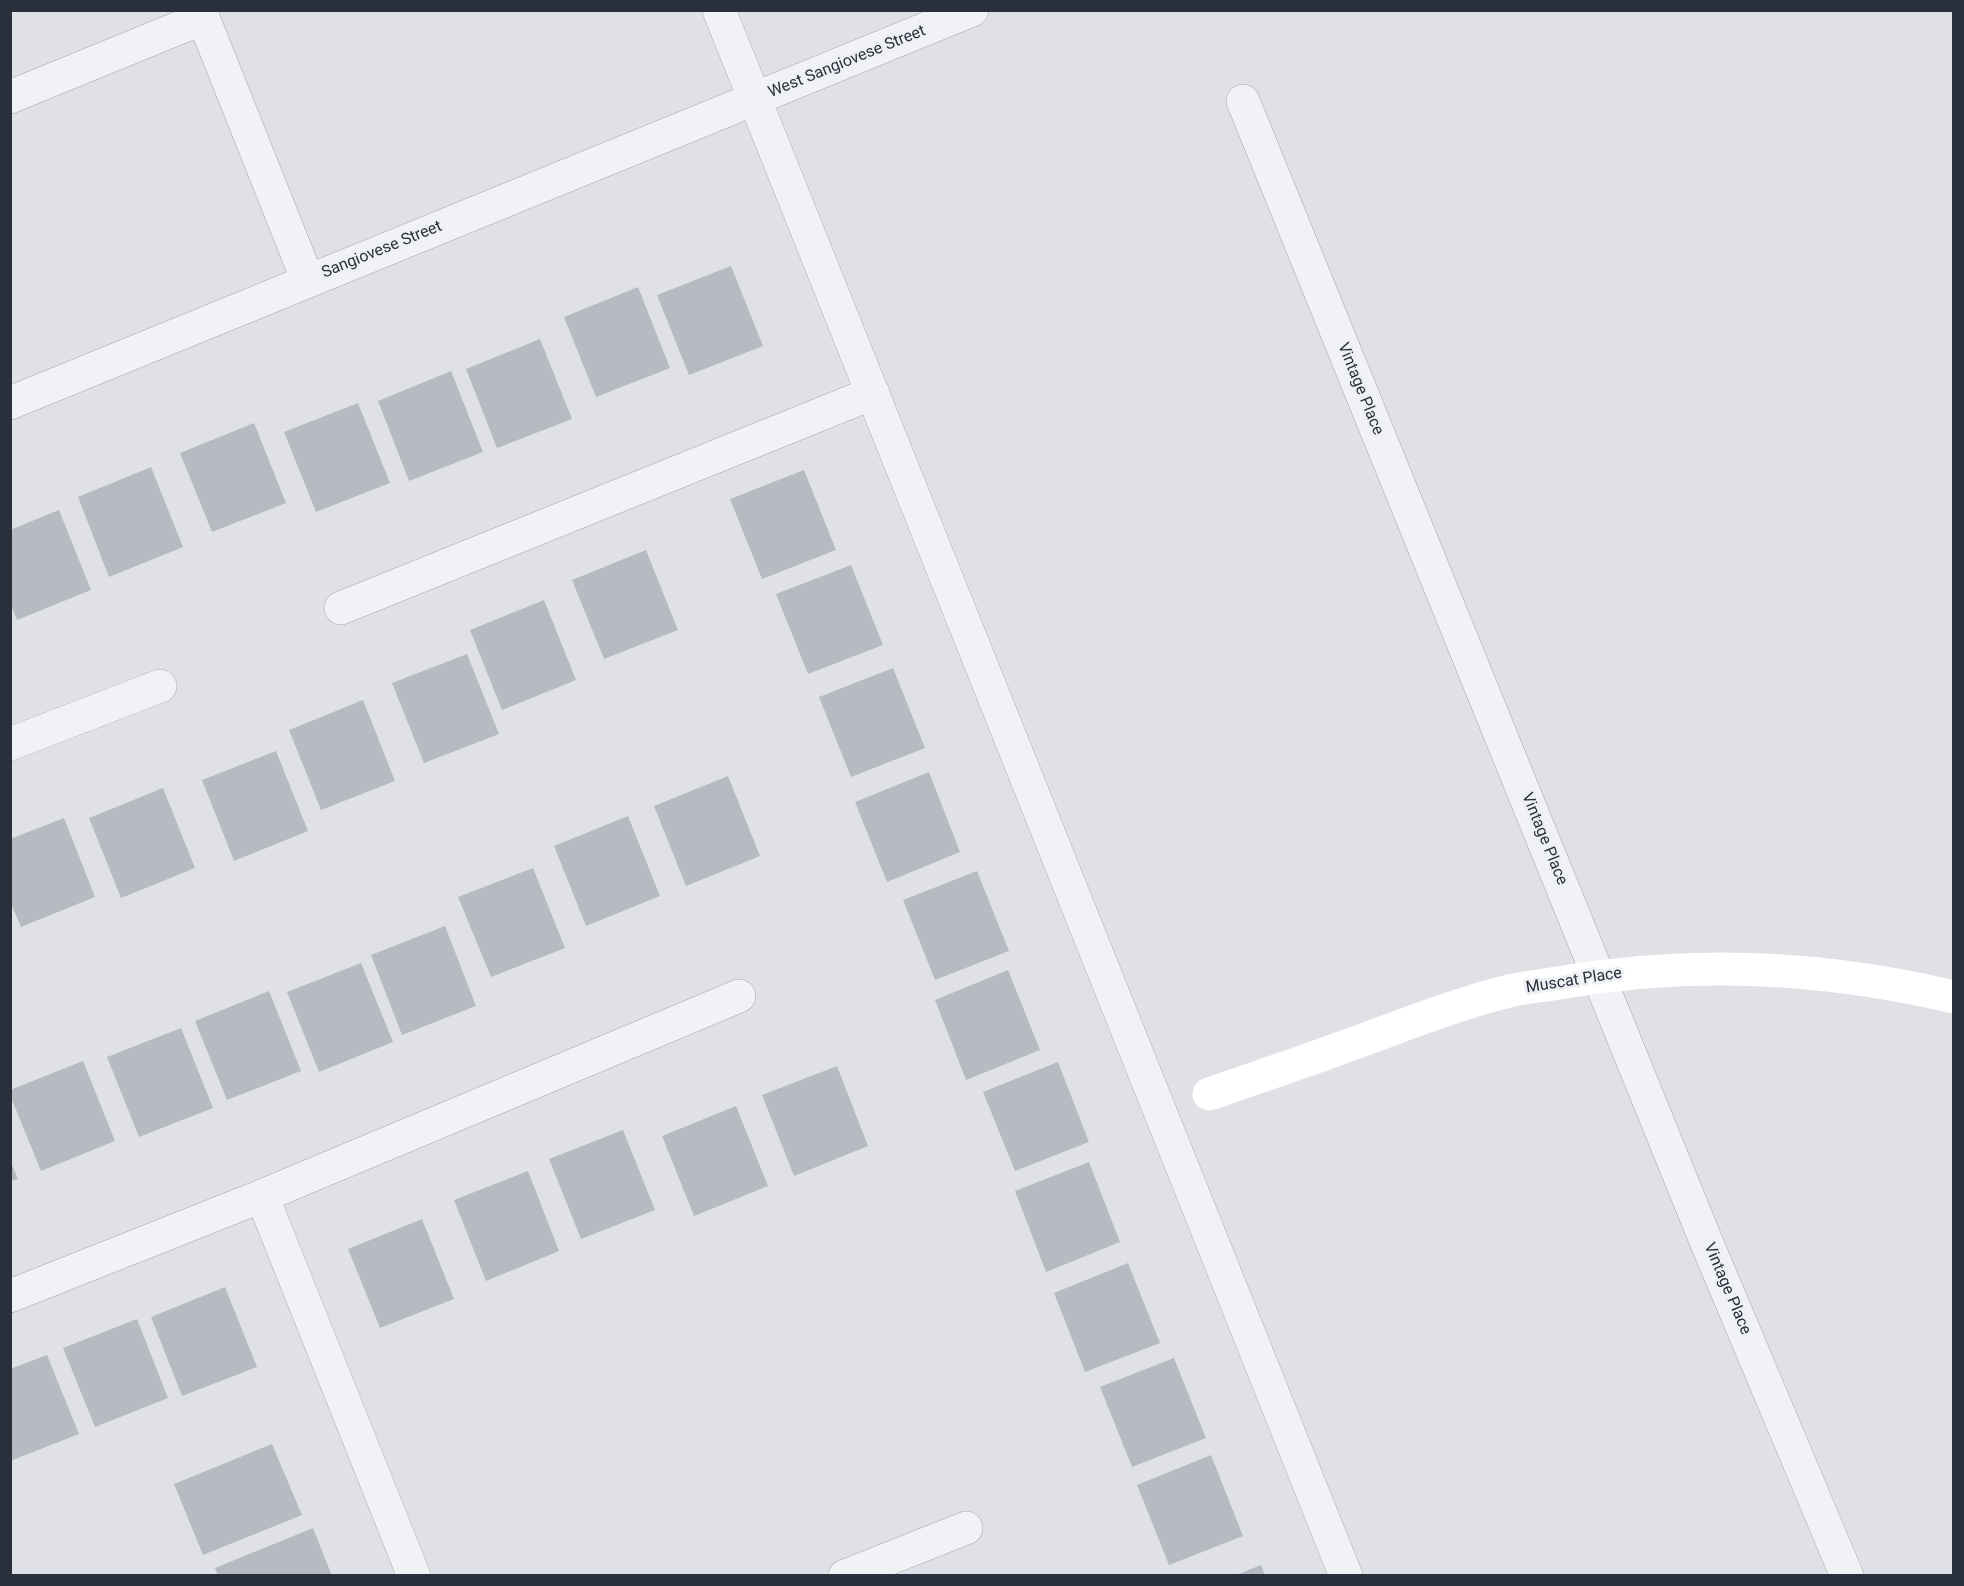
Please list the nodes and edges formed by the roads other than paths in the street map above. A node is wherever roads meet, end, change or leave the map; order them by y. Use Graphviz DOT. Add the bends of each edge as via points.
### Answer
graph roads {
  1 [pos="719,10"];
  2 [pos="972,10"];
  3 [pos="201,14"];
  4 [pos="10,97"];
  5 [pos="755,99"];
  6 [pos="1243,101"];
  7 [pos="308,281"];
  8 [pos="873,393"];
  9 [pos="10,403"];
  10 [pos="341,608"];
  11 [pos="160,686"];
  12 [pos="10,744"];
  13 [pos="1599,976"];
  14 [pos="739,996"];
  15 [pos="1953,998"];
  16 [pos="1209,1094"];
  17 [pos="262,1196"];
  18 [pos="10,1296"];
  19 [pos="966,1528"];
  20 [pos="414,1575"];
  21 [pos="845,1575"];
  22 [pos="1346,1575"];
  23 [pos="1847,1575"];
  1 -- 5 [label="street"];
  2 -- 5 [label="street, West Sangiovese Street"];
  3 -- 4 [label="street"];
  3 -- 7 [label="street"];
  5 -- 7 [label="street, Sangiovese Street"];
  5 -- 8 [label="street"];
  6 -- 13 [label="street, Vintage Place"];
  7 -- 9 [label="street, Sangiovese Street"];
  8 -- 10 [label="street"];
  8 -- 22 [label="street"];
  11 -- 12 [label="street"];
  13 -- 15 [label="street, Muscat Place" via="1759,968 1900,985"];
  13 -- 16 [label="street, Muscat Place" via="1511,991 1449,1008"];
  13 -- 23 [label="street, Vintage Place"];
  14 -- 17 [label="street"];
  17 -- 18 [label="street"];
  17 -- 20 [label="street"];
  19 -- 21 [label="street"];
}
